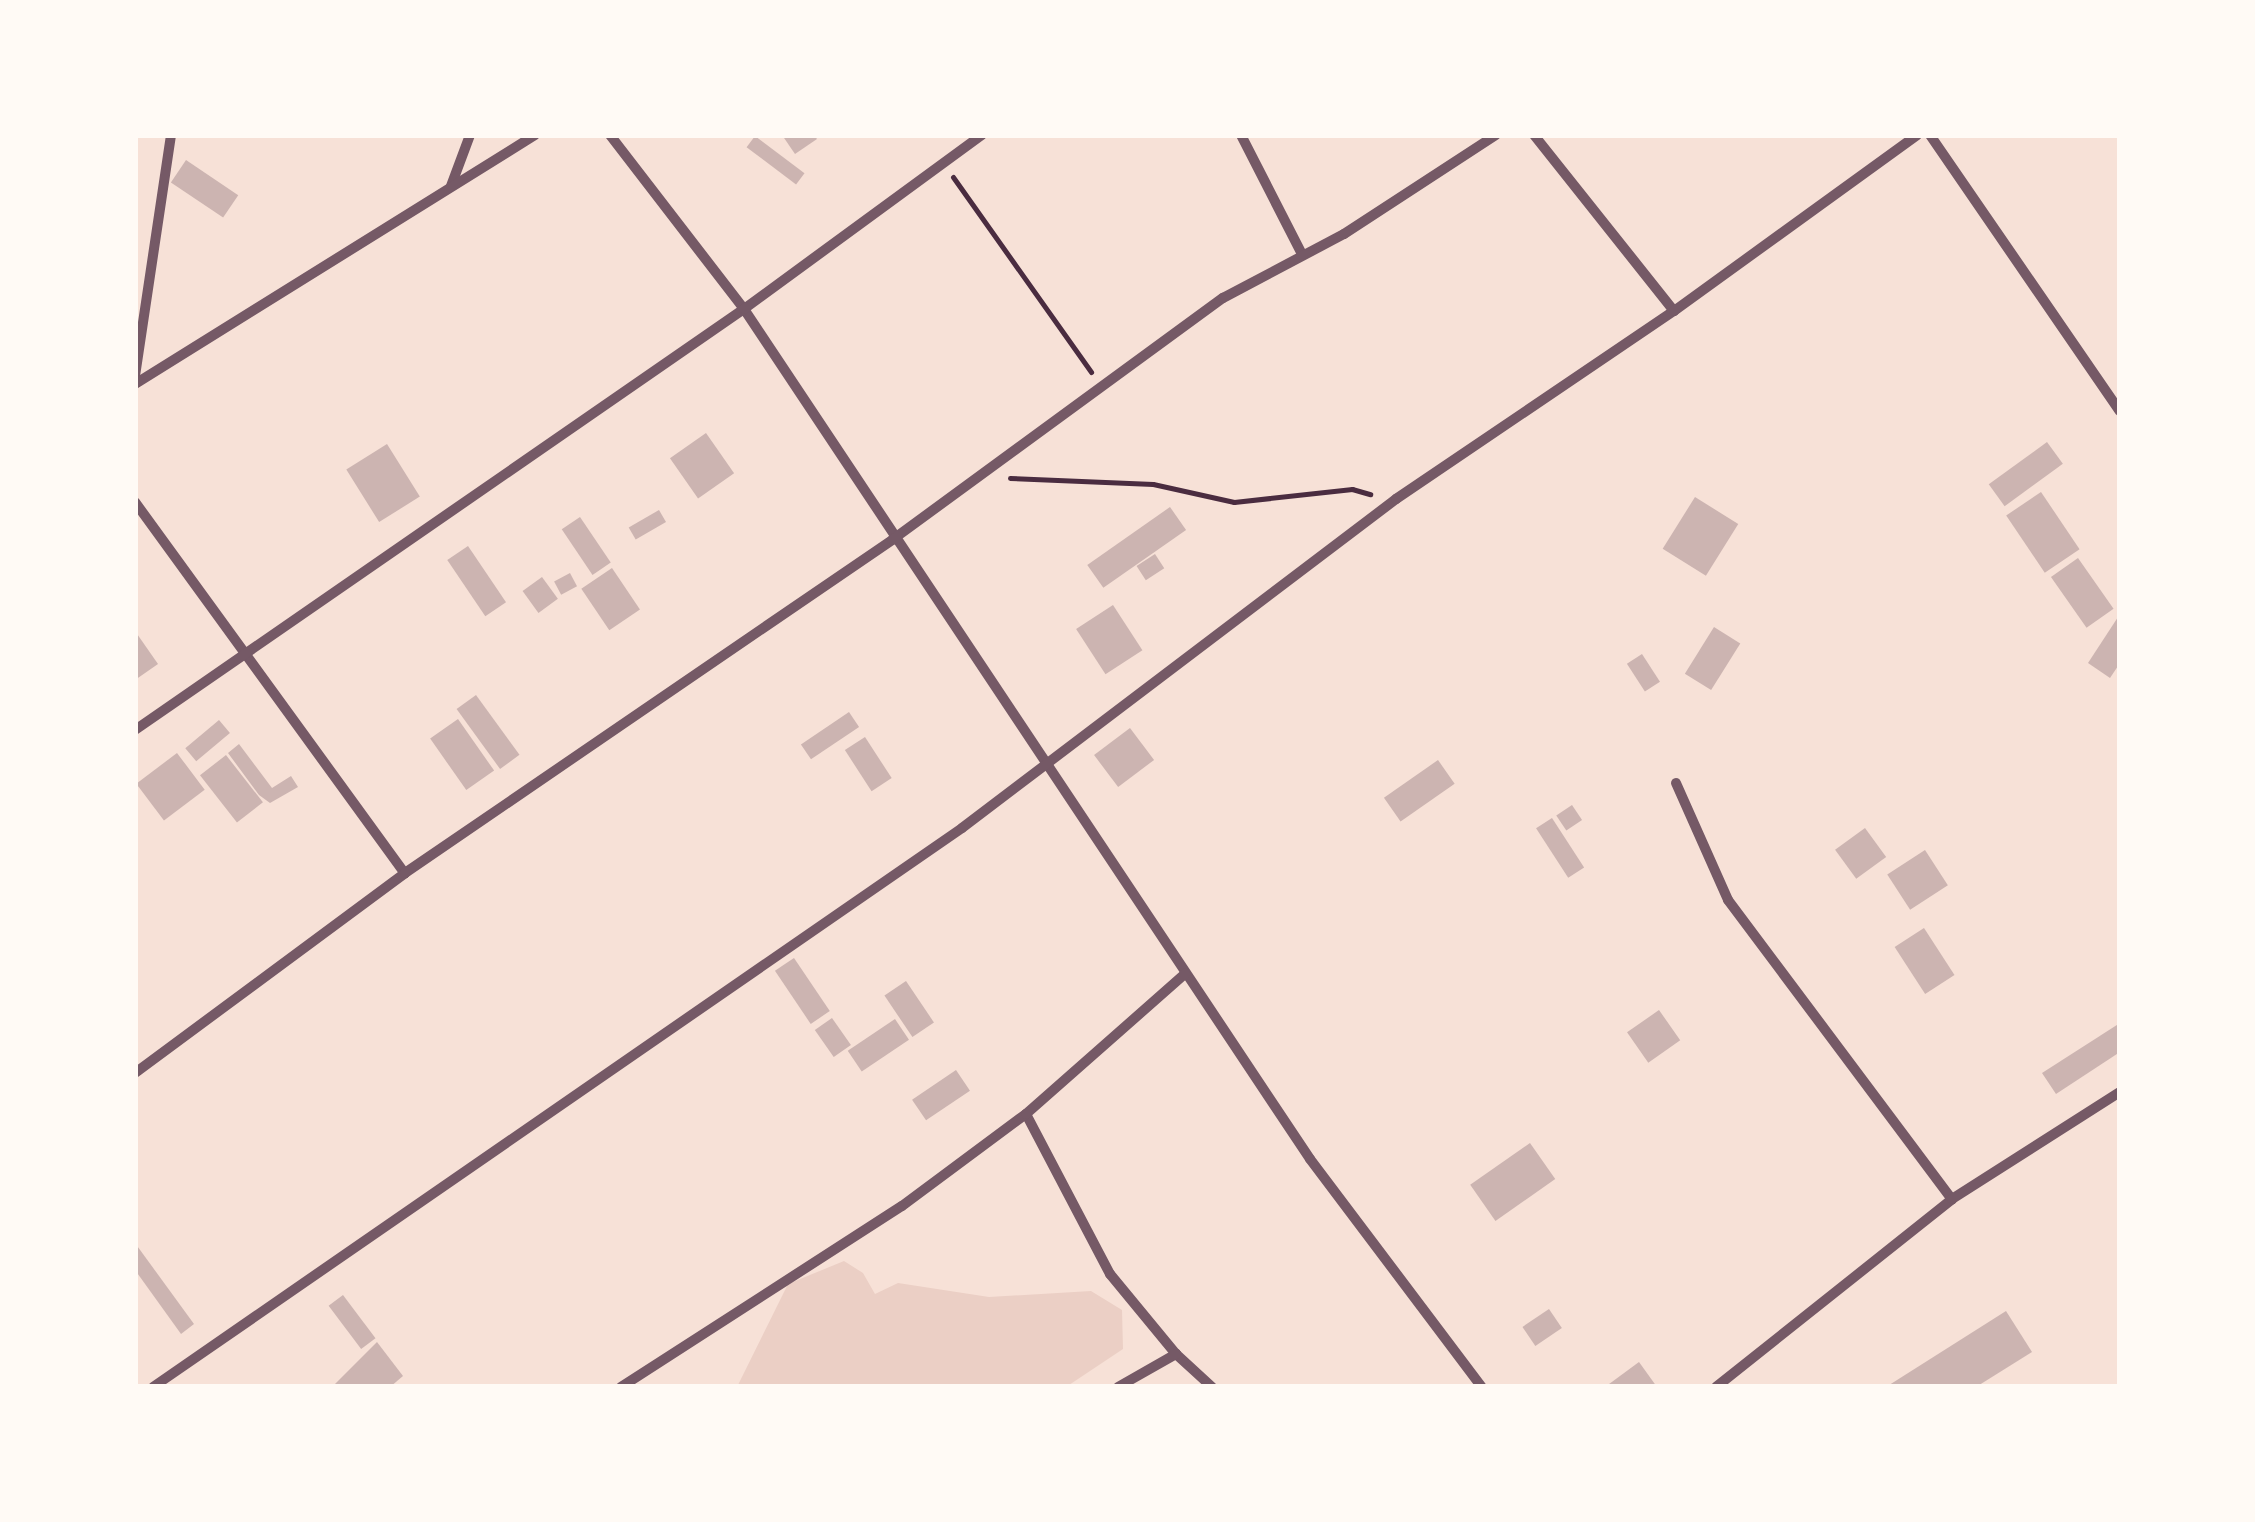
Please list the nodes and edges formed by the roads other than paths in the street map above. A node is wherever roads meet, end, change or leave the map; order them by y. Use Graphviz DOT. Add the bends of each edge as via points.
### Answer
graph roads {
  1 [pos="171,135"];
  2 [pos="470,135"];
  3 [pos="534,135"];
  4 [pos="610,135"];
  5 [pos="982,135"];
  6 [pos="1240,135"];
  7 [pos="1496,135"];
  8 [pos="1534,135"];
  9 [pos="1917,135"];
  10 [pos="1930,135"];
  11 [pos="451,186"];
  12 [pos="1302,254"];
  13 [pos="744,309"];
  14 [pos="1674,312"];
  15 [pos="135,376"];
  16 [pos="135,384"];
  17 [pos="2120,411"];
  18 [pos="135,502"];
  19 [pos="892,540"];
  20 [pos="244,654"];
  21 [pos="135,730"];
  22 [pos="1046,767"];
  23 [pos="1676,783"];
  24 [pos="405,873"];
  25 [pos="1185,974"];
  26 [pos="135,1073"];
  27 [pos="2120,1092"];
  28 [pos="1026,1114"];
  29 [pos="1952,1199"];
  30 [pos="1176,1354"];
  31 [pos="154,1387"];
  32 [pos="621,1387"];
  33 [pos="1118,1387"];
  34 [pos="1212,1387"];
  35 [pos="1482,1387"];
  36 [pos="1716,1387"];
  1 -- 15 [label="street"];
  2 -- 11 [label="street"];
  3 -- 11 [label="street"];
  4 -- 13 [label="street"];
  5 -- 13 [label="street"];
  6 -- 12 [label="street"];
  7 -- 12 [label="street" via="1374,216"];
  8 -- 14 [label="street"];
  9 -- 14 [label="street"];
  10 -- 17 [label="street"];
  11 -- 16 [label="street"];
  12 -- 19 [label="street" via="1223,298 1099,383"];
  13 -- 19 [label="street"];
  13 -- 20 [label="street"];
  14 -- 22 [label="street" via="1396,499"];
  18 -- 20 [label="street"];
  19 -- 22 [label="street"];
  19 -- 24 [label="street"];
  20 -- 21 [label="street"];
  20 -- 24 [label="street"];
  22 -- 25 [label="street"];
  22 -- 31 [label="street"];
  23 -- 29 [label="street" via="1728,900"];
  24 -- 26 [label="street"];
  25 -- 28 [label="street"];
  25 -- 35 [label="street" via="1310,1159"];
  27 -- 29 [label="street"];
  28 -- 30 [label="street" via="1110,1274"];
  28 -- 32 [label="street" via="902,1206"];
  29 -- 36 [label="street"];
  30 -- 33 [label="street"];
  30 -- 34 [label="street"];
}
